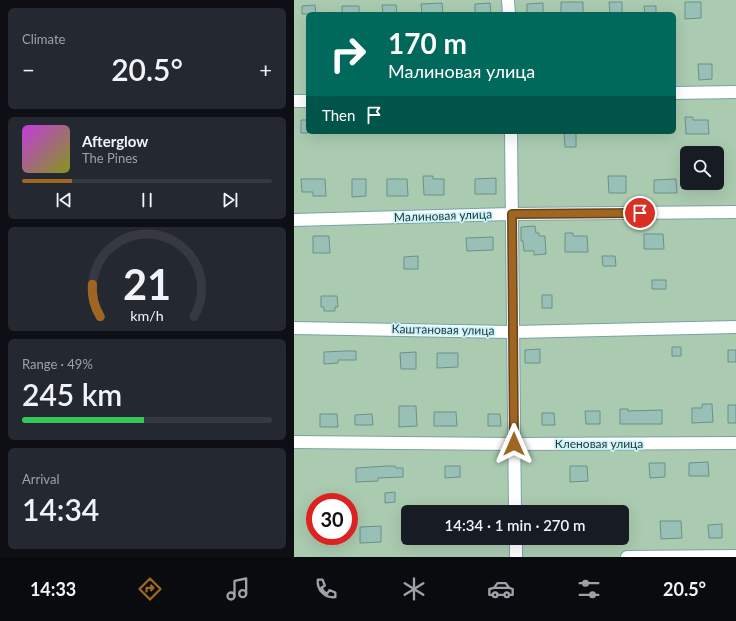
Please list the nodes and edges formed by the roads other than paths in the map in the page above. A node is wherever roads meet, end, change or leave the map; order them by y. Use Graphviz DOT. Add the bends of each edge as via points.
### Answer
graph roads {
  1 [pos="508,0"];
  2 [pos="509,12"];
  3 [pos="736,92"];
  4 [pos="676,93"];
  5 [pos="294,101"];
  6 [pos="306,101"];
  7 [pos="511,134"];
  8 [pos="736,212"];
  9 [pos="512,214"];
  10 [pos="294,220"];
  11 [pos="294,328"];
  12 [pos="736,328"];
  13 [pos="514,332"];
  14 [pos="294,442"];
  15 [pos="736,443"];
  16 [pos="514,444"];
  17 [pos="515,505"];
  18 [pos="516,545"];
  19 [pos="736,556"];
  20 [pos="516,557"];
  21 [pos="627,557"];
  1 -- 2 [label="street"];
  3 -- 4 [label="street"];
  5 -- 6 [label="street"];
  7 -- 9 [label="street"];
  8 -- 9 [label="street, Малиновая улица"];
  9 -- 10 [label="street, Малиновая улица"];
  9 -- 13 [label="street"];
  11 -- 13 [label="street, Каштановая улица"];
  12 -- 13 [label="street, Каштановая улица"];
  13 -- 16 [label="street"];
  14 -- 16 [label="street, Кленовая улица"];
  15 -- 16 [label="street, Кленовая улица"];
  16 -- 17 [label="street"];
  18 -- 20 [label="street"];
  19 -- 21 [label="street"];
}
